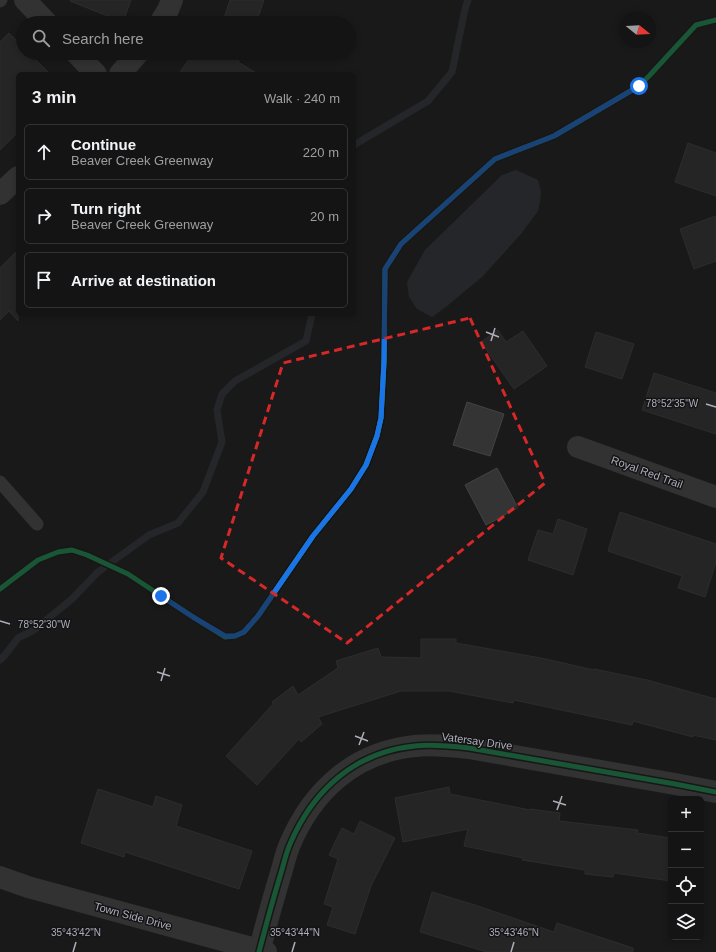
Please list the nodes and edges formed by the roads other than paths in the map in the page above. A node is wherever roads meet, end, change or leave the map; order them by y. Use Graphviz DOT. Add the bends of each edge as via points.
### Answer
graph roads {
  1 [pos="25,0"];
  2 [pos="172,0"];
  3 [pos="40,16"];
  4 [pos="164,16"];
  5 [pos="83,60"];
  6 [pos="132,60"];
  7 [pos="94,72"];
  8 [pos="122,72"];
  9 [pos="16,179"];
  10 [pos="0,194"];
  11 [pos="578,447"];
  12 [pos="0,482"];
  13 [pos="716,497"];
  14 [pos="37,524"];
  15 [pos="716,792"];
  16 [pos="0,877"];
  17 [pos="262,952"];
  1 -- 3 [label="street"];
  2 -- 4 [label="street"];
  5 -- 7 [label="street"];
  6 -- 8 [label="street"];
  9 -- 10 [label="street"];
  11 -- 13 [label="street, Royal Red Trail"];
  12 -- 14 [label="lane"];
  15 -- 17 [label="street, Vatersay Drive" via="441,745 392,750 369,758 331,783 301,821 289,846 268,918"];
  16 -- 17 [label="street, Town Side Drive"];
}
